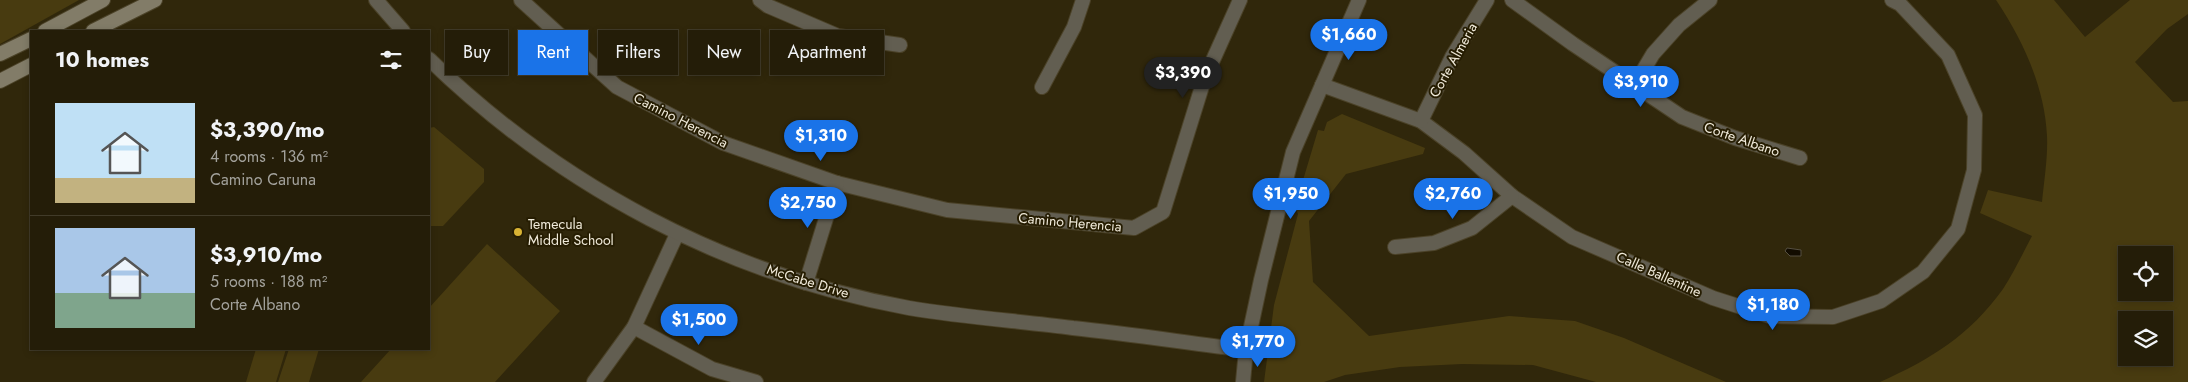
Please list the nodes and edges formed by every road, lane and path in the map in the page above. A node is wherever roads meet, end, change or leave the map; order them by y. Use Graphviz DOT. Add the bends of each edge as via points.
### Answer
graph roads {
  1 [pos="102,0"];
  2 [pos="154,0"];
  3 [pos="376,0"];
  4 [pos="521,0"];
  5 [pos="760,0"];
  6 [pos="1083,0"];
  7 [pos="1240,0"];
  8 [pos="1359,0"];
  9 [pos="1487,0"];
  10 [pos="1512,0"];
  11 [pos="1710,0"];
  12 [pos="1892,0"];
  13 [pos="47,30"];
  14 [pos="95,30"];
  15 [pos="402,30"];
  16 [pos="30,39"];
  17 [pos="900,45"];
  18 [pos="0,54"];
  19 [pos="430,60"];
  20 [pos="30,66"];
  21 [pos="0,81"];
  22 [pos="1322,86"];
  23 [pos="1634,86"];
  24 [pos="1042,87"];
  25 [pos="1421,121"];
  26 [pos="1800,158"];
  27 [pos="837,182"];
  28 [pos="1512,196"];
  29 [pos="677,234"];
  30 [pos="1395,248"];
  31 [pos="806,283"];
  32 [pos="634,327"];
  33 [pos="1246,350"];
  34 [pos="594,382"];
  35 [pos="756,382"];
  36 [pos="1242,382"];
  1 -- 13 [label="main road"];
  2 -- 14 [label="main road"];
  3 -- 15 [label="street"];
  4 -- 27 [label="street, Camino Herencia" via="617,87 723,143"];
  5 -- 17 [label="street" via="838,36"];
  6 -- 24 [label="street" via="1074,27"];
  7 -- 27 [label="street, Camino Herencia" via="1204,80 1163,212 1134,228 947,210"];
  8 -- 22 [label="street"];
  9 -- 25 [label="street, Corte Almeria" via="1452,57"];
  10 -- 23 [label="street, Corte Albano"];
  11 -- 23 [label="street" via="1653,54"];
  12 -- 28 [label="street, Calle Ballentine" via="1900,4 1948,55 1975,115 1974,170 1958,229 1923,272 1881,302 1833,318 1768,316 1713,298 1572,237"];
  16 -- 18 [label="main road"];
  19 -- 29 [label="street, McCabe Drive" via="502,124 560,167"];
  20 -- 21 [label="main road"];
  22 -- 25 [label="street, Calle Ballentine"];
  22 -- 33 [label="street" via="1293,152"];
  23 -- 26 [label="street, Corte Albano" via="1682,117"];
  25 -- 28 [label="street, Calle Ballentine" via="1464,153"];
  27 -- 31 [label="street"];
  28 -- 30 [label="street" via="1472,228 1434,243"];
  29 -- 31 [label="street, McCabe Drive"];
  29 -- 32 [label="street"];
  31 -- 33 [label="street, McCabe Drive" via="908,308"];
  32 -- 34 [label="street"];
  32 -- 35 [label="street" via="712,370"];
  33 -- 36 [label="street"];
}
